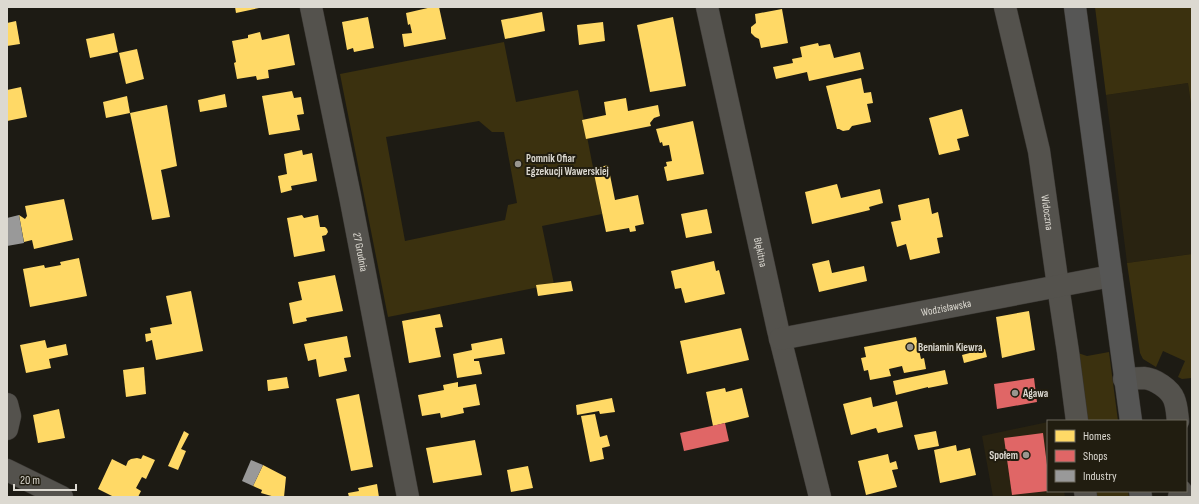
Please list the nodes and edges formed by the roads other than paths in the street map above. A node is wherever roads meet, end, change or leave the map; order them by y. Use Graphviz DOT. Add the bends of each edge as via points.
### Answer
graph roads {
  1 [pos="311,7"];
  2 [pos="707,7"];
  3 [pos="1005,7"];
  4 [pos="1075,7"];
  5 [pos="1111,276"];
  6 [pos="1058,286"];
  7 [pos="780,339"];
  8 [pos="1124,379"];
  9 [pos="7,404"];
  10 [pos="1077,420"];
  11 [pos="1131,420"];
  12 [pos="1178,420"];
  13 [pos="7,429"];
  14 [pos="7,470"];
  15 [pos="32,491"];
  16 [pos="62,497"];
  17 [pos="408,497"];
  18 [pos="820,497"];
  1 -- 17 [label="street, 27 Grudnia"];
  2 -- 7 [label="street, Błękitna"];
  3 -- 6 [label="street, Widoczna" via="1039,151"];
  4 -- 5 [label="main road"];
  5 -- 6 [label="street, Wodzisławska"];
  5 -- 8 [label="main road"];
  6 -- 7 [label="street, Wodzisławska"];
  6 -- 10 [label="street, Widoczna"];
  7 -- 18 [label="street, Błękitna"];
  8 -- 11 [label="main road"];
  8 -- 12 [label="street" via="1145,378 1156,381 1172,394"];
  9 -- 13 [label="street" via="10,416"];
  14 -- 15 [label="street"];
  15 -- 16 [label="street"];
}
